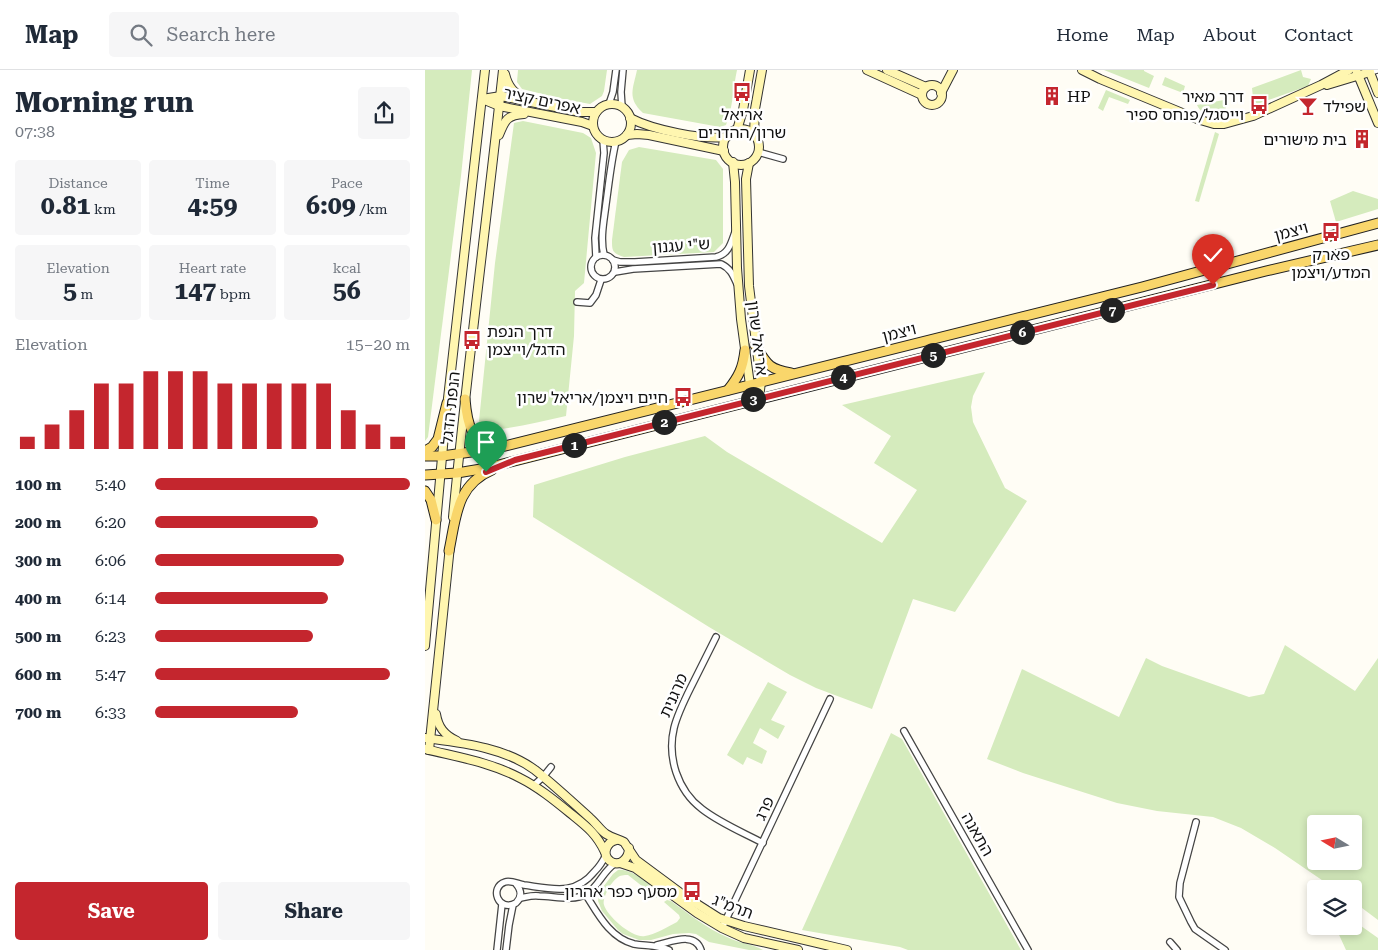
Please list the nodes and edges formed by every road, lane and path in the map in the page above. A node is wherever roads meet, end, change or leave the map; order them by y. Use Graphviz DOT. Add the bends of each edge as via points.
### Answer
graph roads {
  1 [pos="485,70"];
  2 [pos="504,70"];
  3 [pos="616,70"];
  4 [pos="623,70"];
  5 [pos="750,70"];
  6 [pos="761,70"];
  7 [pos="867,70"];
  8 [pos="887,70"];
  9 [pos="949,70"];
  10 [pos="953,70"];
  11 [pos="1083,70"];
  12 [pos="1349,70"];
  13 [pos="1372,71"];
  14 [pos="1358,73"];
  15 [pos="1321,85"];
  16 [pos="926,87"];
  17 [pos="939,90"];
  18 [pos="1378,93"];
  19 [pos="921,95"];
  20 [pos="501,96"];
  21 [pos="482,99"];
  22 [pos="539,104"];
  23 [pos="609,104"];
  24 [pos="499,106"];
  25 [pos="622,107"];
  26 [pos="596,112"];
  27 [pos="534,113"];
  28 [pos="630,118"];
  29 [pos="1378,123"];
  30 [pos="593,126"];
  31 [pos="737,130"];
  32 [pos="754,134"];
  33 [pos="627,135"];
  34 [pos="727,137"];
  35 [pos="603,140"];
  36 [pos="616,142"];
  37 [pos="495,148"];
  38 [pos="724,151"];
  39 [pos="758,152"];
  40 [pos="783,159"];
  41 [pos="733,162"];
  42 [pos="749,163"];
  43 [pos="1378,223"];
  44 [pos="735,230"];
  45 [pos="1378,245"];
  46 [pos="1378,252"];
  47 [pos="1337,254"];
  48 [pos="604,255"];
  49 [pos="596,257"];
  50 [pos="613,260"];
  51 [pos="615,272"];
  52 [pos="601,280"];
  53 [pos="738,286"];
  54 [pos="577,302"];
  55 [pos="755,345"];
  56 [pos="745,350"];
  57 [pos="797,374"];
  58 [pos="761,382"];
  59 [pos="750,385"];
  60 [pos="728,390"];
  61 [pos="759,398"];
  62 [pos="465,399"];
  63 [pos="447,404"];
  64 [pos="508,445"];
  65 [pos="425,451"];
  66 [pos="459,454"];
  67 [pos="425,456"];
  68 [pos="442,456"];
  69 [pos="515,460"];
  70 [pos="457,473"];
  71 [pos="440,474"];
  72 [pos="425,475"];
  73 [pos="425,491"];
  74 [pos="436,520"];
  75 [pos="449,551"];
  76 [pos="716,637"];
  77 [pos="425,646"];
  78 [pos="830,699"];
  79 [pos="434,706"];
  80 [pos="904,731"];
  81 [pos="428,738"];
  82 [pos="465,744"];
  83 [pos="427,750"];
  84 [pos="551,766"];
  85 [pos="543,777"];
  86 [pos="533,786"];
  87 [pos="1196,822"];
  88 [pos="616,840"];
  89 [pos="763,843"];
  90 [pos="629,848"];
  91 [pos="606,853"];
  92 [pos="618,863"];
  93 [pos="517,884"];
  94 [pos="586,895"];
  95 [pos="520,898"];
  96 [pos="502,904"];
  97 [pos="513,905"];
  98 [pos="724,924"];
  99 [pos="1170,942"];
  100 [pos="655,946"];
  101 [pos="497,950"];
  102 [pos="506,950"];
  103 [pos="669,950"];
  104 [pos="701,950"];
  105 [pos="798,950"];
  106 [pos="847,950"];
  107 [pos="1028,950"];
  108 [pos="1177,950"];
  109 [pos="1225,950"];
  1 -- 21 [label="street, הנפת הדגל"];
  2 -- 20 [label="street, הנפת הדגל"];
  2 -- 22 [label="street" via="512,90"];
  3 -- 23 [label="street"];
  4 -- 25 [label="street"];
  5 -- 31 [label="street"];
  6 -- 32 [label="street"];
  7 -- 19 [label="street"];
  8 -- 16 [label="street"];
  9 -- 17 [label="street"];
  10 -- 17 [label="street"];
  11 -- 15 [label="street" via="1214,124 1253,116"];
  12 -- 15 [label="street"];
  13 -- 14 [label="street"];
  13 -- 18 [label="street"];
  14 -- 15 [label="street" via="1336,83"];
  14 -- 29 [label="street"];
  16 -- 17 [label="street" via="932,85"];
  16 -- 19 [label="street"];
  17 -- 19 [label="street" via="942,97 932,106 925,104"];
  20 -- 21 [label="street, אפרים קציר"];
  20 -- 22 [label="street, אפרים קציר"];
  20 -- 24 [label="street, הנפת הדגל"];
  21 -- 24 [label="street, אפרים קציר"];
  21 -- 63 [label="street, הנפת הדגל"];
  22 -- 26 [label="street, אפרים קציר"];
  23 -- 25 [label="street"];
  23 -- 26 [label="street"];
  24 -- 27 [label="street, אפרים קציר"];
  24 -- 37 [label="street, הנפת הדגל"];
  25 -- 28 [label="street"];
  26 -- 30 [label="street"];
  27 -- 30 [label="street, אפרים קציר"];
  27 -- 37 [label="street" via="507,118"];
  28 -- 33 [label="street" via="631,127"];
  28 -- 34 [label="street" via="657,128 707,138"];
  30 -- 35 [label="street"];
  31 -- 32 [label="street"];
  31 -- 34 [label="street"];
  32 -- 39 [label="street" via="759,142"];
  33 -- 36 [label="street"];
  33 -- 38 [label="street" via="649,135"];
  34 -- 38 [label="street"];
  35 -- 36 [label="street"];
  35 -- 49 [label="street"];
  36 -- 48 [label="street" via="603,234"];
  37 -- 62 [label="street, הנפת הדגל"];
  38 -- 41 [label="street"];
  39 -- 40 [label="street"];
  39 -- 42 [label="street"];
  41 -- 42 [label="street"];
  41 -- 44 [label="street, אריאל שרון"];
  42 -- 55 [label="street, אריאל שרון" via="746,232"];
  43 -- 57 [label="main road, ויצמן" via="1142,287"];
  44 -- 50 [label="street, ש\"י עגנון" via="727,252 721,256 635,262"];
  44 -- 53 [label="street, אריאל שרון"];
  45 -- 47 [label="main road, ויצמן"];
  46 -- 47 [label="main road"];
  47 -- 61 [label="main road, ויצמן"];
  48 -- 49 [label="street"];
  48 -- 50 [label="street"];
  49 -- 52 [label="street" via="591,263 591,271"];
  50 -- 51 [label="street"];
  51 -- 52 [label="street"];
  51 -- 53 [label="street, ש\"י עגנון" via="633,268 721,264 730,270"];
  52 -- 54 [label="street" via="590,303"];
  53 -- 56 [label="street, אריאל שרון"];
  55 -- 57 [label="main road" via="773,368"];
  55 -- 58 [label="street, אריאל שרון"];
  56 -- 59 [label="street, אריאל שרון"];
  56 -- 60 [label="main road" via="739,376"];
  57 -- 58 [label="main road, ויצמן"];
  58 -- 59 [label="main road, ויצמן"];
  58 -- 61 [label="street, אריאל שרון"];
  59 -- 60 [label="main road, ויצמן"];
  59 -- 61 [label="street, אריאל שרון"];
  60 -- 64 [label="main road, ויצמן"];
  61 -- 69 [label="main road, ויצמן"];
  62 -- 64 [label="main road" via="468,423 477,437 487,443"];
  62 -- 66 [label="street, הנפת הדגל"];
  63 -- 65 [label="main road" via="438,440"];
  63 -- 68 [label="street, הנפת הדגל"];
  64 -- 66 [label="main road, ויצמן"];
  66 -- 68 [label="main road, ויצמן"];
  66 -- 70 [label="street, הנפת הדגל"];
  67 -- 68 [label="main road, ויצמן"];
  68 -- 71 [label="street, הנפת הדגל"];
  69 -- 70 [label="main road, ויצמן"];
  69 -- 75 [label="main road" via="478,477 467,489 459,504"];
  70 -- 71 [label="main road, ויצמן"];
  70 -- 75 [label="street, הנפת הדגל"];
  71 -- 72 [label="main road, ויצמן"];
  71 -- 74 [label="street, הנפת הדגל"];
  73 -- 74 [label="main road"];
  74 -- 77 [label="street, הנפת הדגל"];
  75 -- 79 [label="street, הנפת הדגל"];
  76 -- 89 [label="street, מרגנית" via="676,718 671,746 675,768 683,788 697,805"];
  78 -- 89 [label="street, פרג"];
  79 -- 81 [label="street, הנפת הדגל"];
  79 -- 82 [label="street" via="443,732"];
  80 -- 107 [label="street, התאנה"];
  81 -- 82 [label="street"];
  81 -- 83 [label="street, הנפת הדגל"];
  82 -- 85 [label="street" via="523,762"];
  83 -- 86 [label="street" via="473,760 521,778"];
  84 -- 85 [label="street"];
  85 -- 86 [label="street"];
  85 -- 88 [label="street"];
  86 -- 91 [label="street" via="593,832"];
  87 -- 109 [label="street" via="1179,897 1195,929"];
  88 -- 90 [label="street"];
  88 -- 91 [label="street" via="607,845"];
  89 -- 98 [label="street, פרג"];
  90 -- 92 [label="street" via="628,856"];
  90 -- 98 [label="street, תרמ\"ג" via="636,860"];
  91 -- 92 [label="street" via="611,861"];
  91 -- 93 [label="street" via="589,879 573,888"];
  92 -- 94 [label="street" via="610,867"];
  92 -- 98 [label="street, תרמ\"ג" via="635,868 697,913"];
  93 -- 95 [label="street"];
  93 -- 96 [label="street" via="509,881 499,887 496,894"];
  94 -- 95 [label="street"];
  94 -- 100 [label="street" via="617,936 629,942"];
  95 -- 97 [label="street"];
  96 -- 97 [label="street"];
  96 -- 101 [label="street"];
  97 -- 102 [label="street"];
  98 -- 105 [label="street, תרמ\"ג" via="744,938"];
  98 -- 106 [label="street, תרמ\"ג"];
  99 -- 108 [label="street"];
  100 -- 103 [label="street"];
  100 -- 104 [label="street" via="687,939 693,940"];
}
